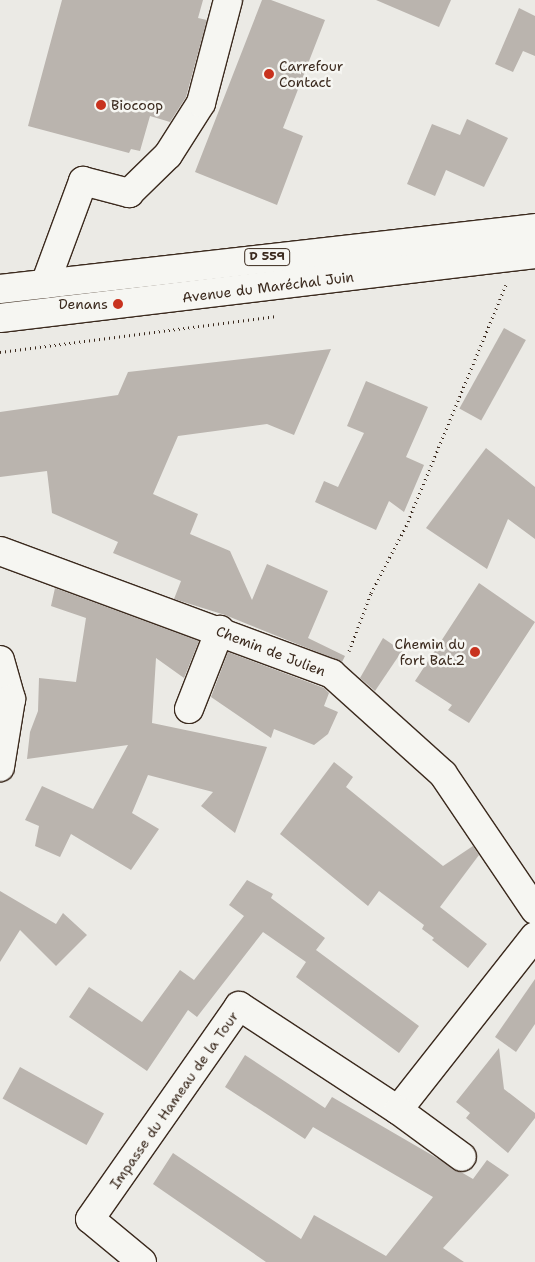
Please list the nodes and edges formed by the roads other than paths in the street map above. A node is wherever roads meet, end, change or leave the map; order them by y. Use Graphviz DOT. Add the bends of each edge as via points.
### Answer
graph roads {
  1 [pos="228,0"];
  2 [pos="535,228"];
  3 [pos="535,254"];
  4 [pos="45,284"];
  5 [pos="0,289"];
  6 [pos="0,318"];
  7 [pos="0,551"];
  8 [pos="220,630"];
  9 [pos="0,660"];
  10 [pos="189,709"];
  11 [pos="0,767"];
  12 [pos="535,910"];
  13 [pos="535,936"];
  14 [pos="398,1110"];
  15 [pos="462,1157"];
  16 [pos="142,1262"];
  1 -- 4 [label="street" via="201,103 168,155 129,193 83,181"];
  2 -- 4 [label="street, Avenue du Maréchal Juin / D 559"];
  3 -- 6 [label="street, Avenue du Maréchal Juin"];
  4 -- 5 [label="street, Avenue du Maréchal Juin / D 559"];
  7 -- 8 [label="street, Chemin de Julien"];
  8 -- 10 [label="street"];
  8 -- 12 [label="street, Chemin de Julien" via="335,677 443,774"];
  9 -- 11 [label="street" via="11,699"];
  13 -- 14 [label="street"];
  14 -- 15 [label="street, Impasse du Hameau de la Tour"];
  14 -- 16 [label="street, Impasse du Hameau de la Tour" via="240,1006 90,1219"];
}
